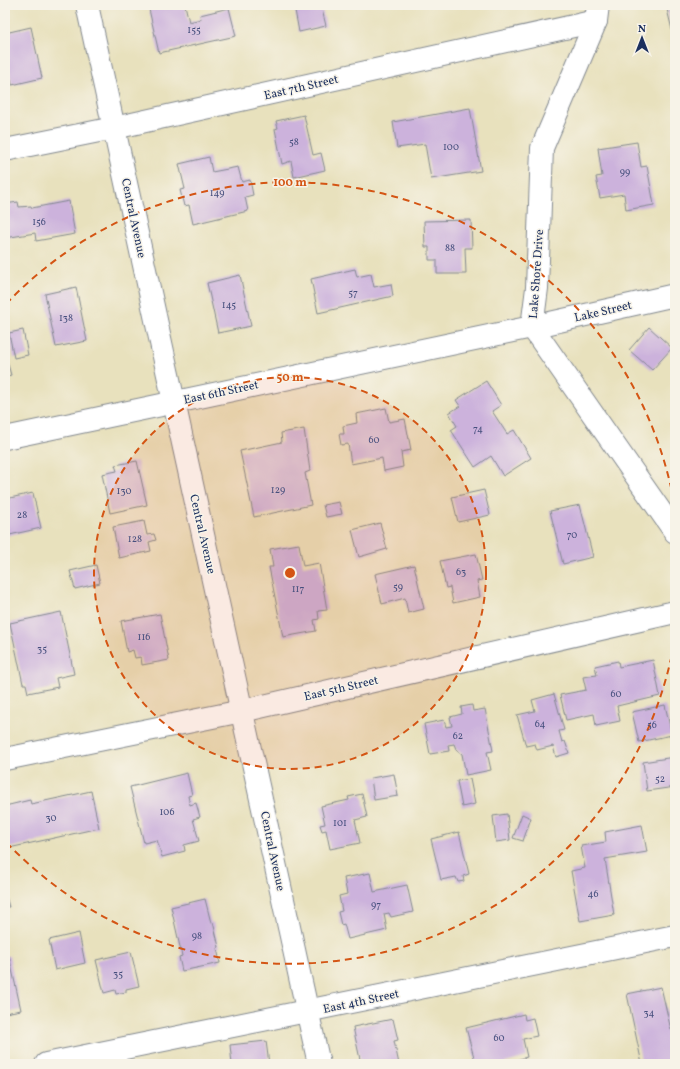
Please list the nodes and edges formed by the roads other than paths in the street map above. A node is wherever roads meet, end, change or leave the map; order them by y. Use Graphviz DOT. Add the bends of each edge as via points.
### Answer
graph roads {
  1 [pos="86,5"];
  2 [pos="597,13"];
  3 [pos="114,128"];
  4 [pos="5,150"];
  5 [pos="675,295"];
  6 [pos="532,327"];
  7 [pos="174,402"];
  8 [pos="5,438"];
  9 [pos="675,532"];
  10 [pos="675,612"];
  11 [pos="242,711"];
  12 [pos="5,758"];
  13 [pos="675,936"];
  14 [pos="308,1011"];
  15 [pos="46,1064"];
  16 [pos="319,1064"];
  1 -- 3 [label="street, Central Avenue"];
  2 -- 3 [label="street, East 7th Street"];
  2 -- 6 [label="street, Lake Shore Drive" via="542,148 537,288"];
  3 -- 4 [label="street, East 7th Street"];
  3 -- 7 [label="street, Central Avenue"];
  5 -- 6 [label="street, Lake Street"];
  6 -- 7 [label="street, East 6th Street"];
  6 -- 9 [label="street, Lake Shore Drive"];
  7 -- 8 [label="street, East 6th Street"];
  7 -- 11 [label="street, Central Avenue"];
  10 -- 11 [label="street, East 5th Street"];
  11 -- 12 [label="street, East 5th Street"];
  11 -- 14 [label="street, Central Avenue"];
  13 -- 14 [label="street, East 4th Street"];
  14 -- 15 [label="street, East 4th Street"];
  14 -- 16 [label="street, Central Avenue"];
}
